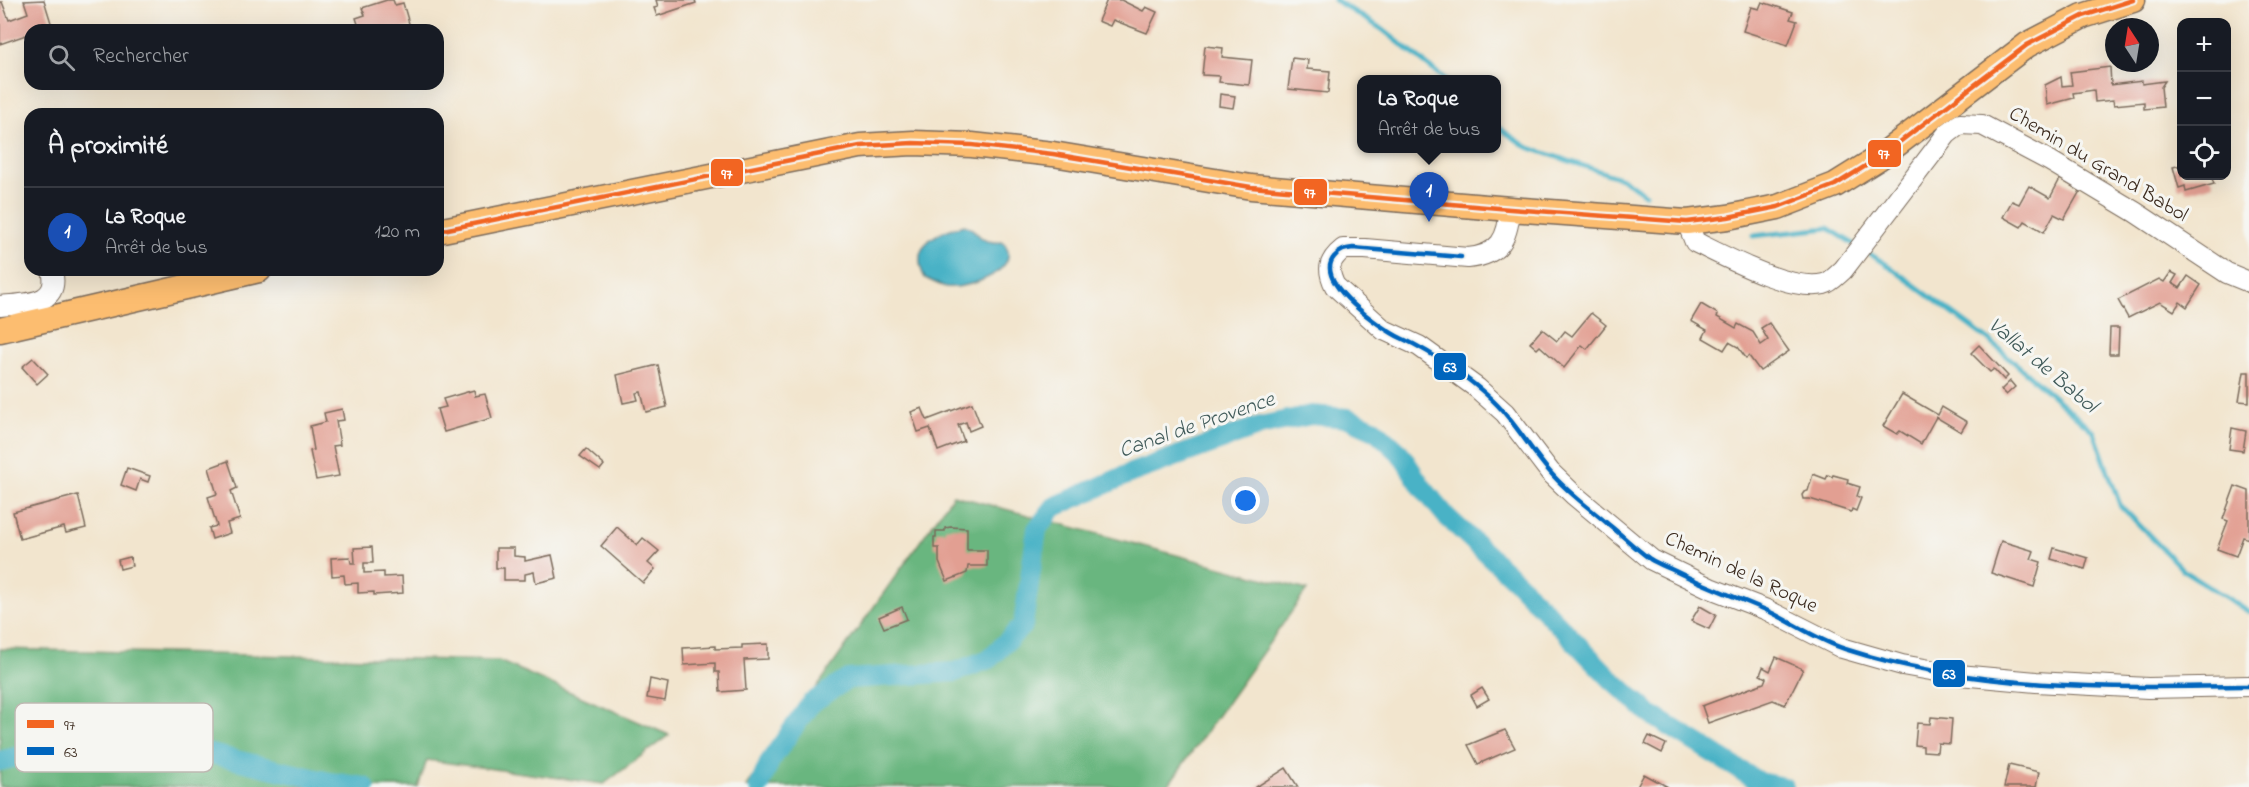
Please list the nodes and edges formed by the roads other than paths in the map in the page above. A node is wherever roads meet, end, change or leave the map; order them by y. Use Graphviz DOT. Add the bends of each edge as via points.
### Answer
graph roads {
  1 [pos="2133,0"];
  2 [pos="2103,4"];
  3 [pos="1510,209"];
  4 [pos="1687,222"];
  5 [pos="444,230"];
  6 [pos="52,276"];
  7 [pos="233,276"];
  8 [pos="2249,282"];
  9 [pos="0,306"];
  10 [pos="0,330"];
  11 [pos="2249,686"];
  1 -- 2 [label="main road"];
  2 -- 4 [label="main road" via="2027,45 1880,158 1835,185 1778,207"];
  3 -- 4 [label="main road"];
  3 -- 5 [label="main road" via="1251,187 1053,154 913,143 860,146"];
  3 -- 11 [label="street, Chemin de la Roque" via="1506,236 1499,246 1479,257 1343,249 1330,264 1330,277 1384,330 1419,346 1478,388 1505,413 1550,472 1652,560 1842,648 1902,664 1959,675 2036,682 2148,688"];
  4 -- 8 [label="street, Chemin du Grand Babol" via="1695,242 1753,270 1808,286 1827,284 1843,270 1947,134 1960,124 1982,124 2135,212 2227,273"];
  6 -- 9 [label="street" via="53,288 40,301"];
  7 -- 10 [label="main road"];
}
